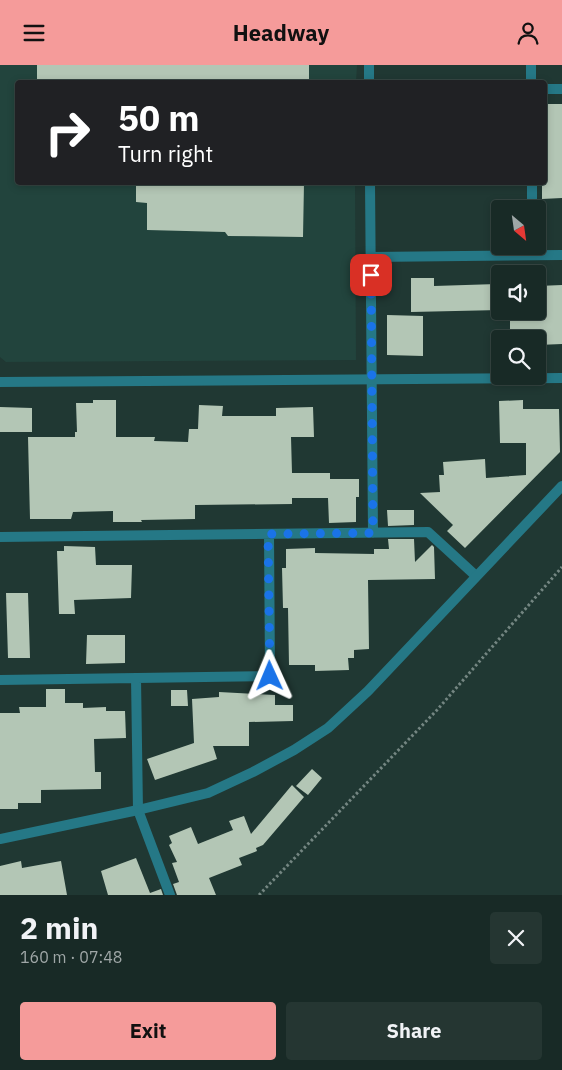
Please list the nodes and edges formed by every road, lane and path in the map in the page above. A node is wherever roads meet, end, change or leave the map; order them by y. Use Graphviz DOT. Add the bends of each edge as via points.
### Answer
graph roads {
  1 [pos="369,65"];
  2 [pos="531,65"];
  3 [pos="369,80"];
  4 [pos="531,80"];
  5 [pos="547,89"];
  6 [pos="562,89"];
  7 [pos="370,185"];
  8 [pos="532,185"];
  9 [pos="532,200"];
  10 [pos="491,253"];
  11 [pos="546,253"];
  12 [pos="562,255"];
  13 [pos="371,257"];
  14 [pos="562,378"];
  15 [pos="371,379"];
  16 [pos="0,382"];
  17 [pos="562,486"];
  18 [pos="373,533"];
  19 [pos="268,534"];
  20 [pos="0,537"];
  21 [pos="562,567"];
  22 [pos="476,576"];
  23 [pos="136,678"];
  24 [pos="0,680"];
  25 [pos="138,810"];
  26 [pos="0,839"];
  27 [pos="170,895"];
  28 [pos="258,895"];
  1 -- 3 [label="street"];
  2 -- 4 [label="street"];
  5 -- 6 [label="street"];
  7 -- 13 [label="street"];
  8 -- 9 [label="street"];
  10 -- 13 [label="street"];
  11 -- 12 [label="street"];
  13 -- 15 [label="street"];
  14 -- 15 [label="street"];
  15 -- 16 [label="street"];
  15 -- 18 [label="street"];
  17 -- 22 [label="street"];
  18 -- 19 [label="street"];
  18 -- 22 [label="street" via="428,532"];
  19 -- 20 [label="street"];
  19 -- 23 [label="street" via="270,676"];
  21 -- 28 [label="path" via="437,710"];
  22 -- 25 [label="street" via="368,691 328,728 294,750 208,793"];
  23 -- 24 [label="street"];
  23 -- 25 [label="street"];
  25 -- 26 [label="street"];
  25 -- 27 [label="street"];
}
